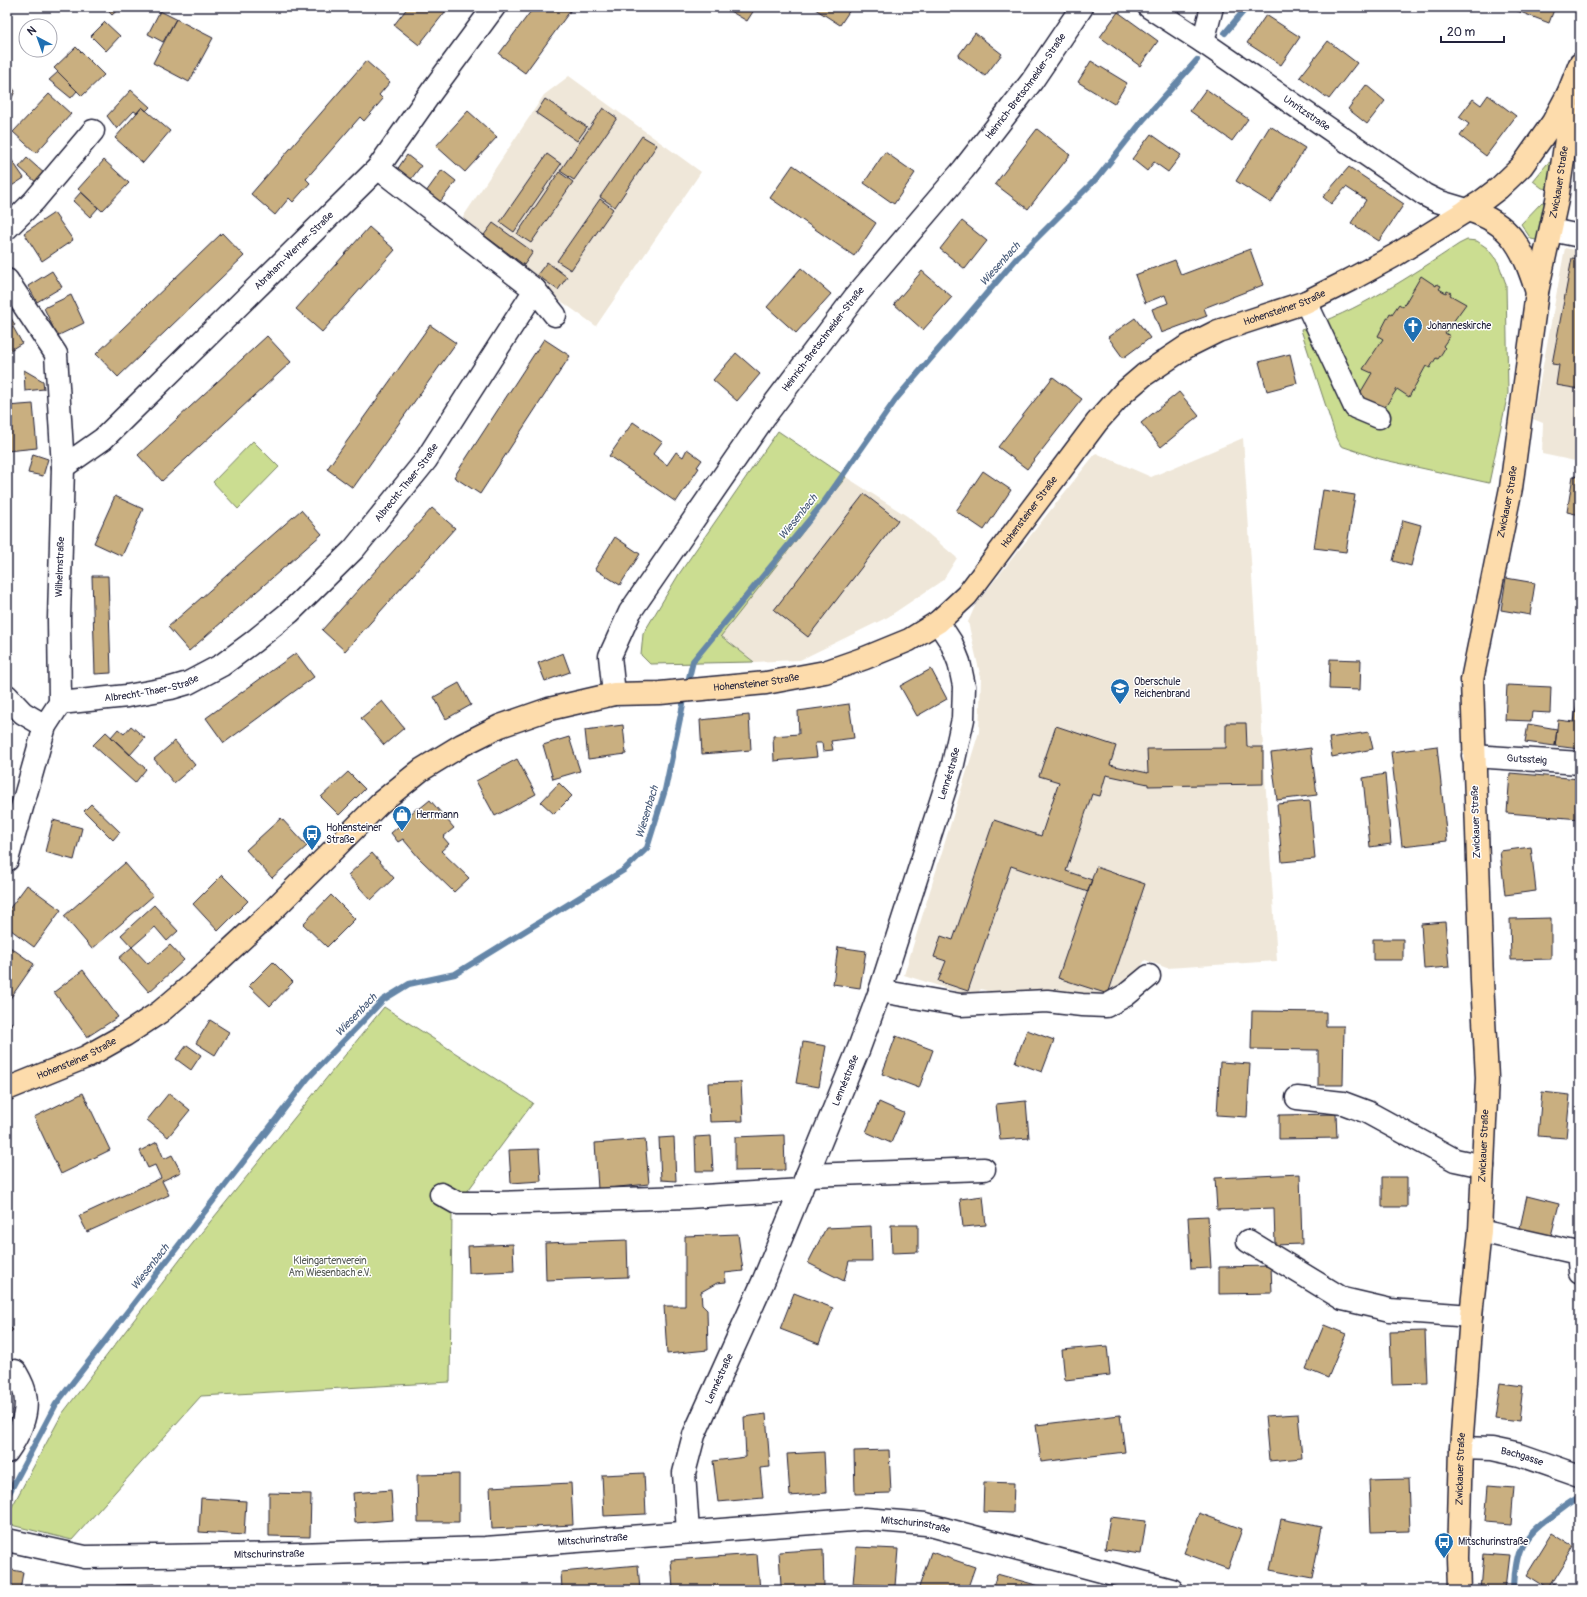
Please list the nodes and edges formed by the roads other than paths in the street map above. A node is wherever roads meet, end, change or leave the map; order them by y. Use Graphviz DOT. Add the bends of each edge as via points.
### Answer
graph roads {
  1 [pos="494,7"];
  2 [pos="1082,7"];
  3 [pos="1149,7"];
  4 [pos="1212,7"];
  5 [pos="1203,42"];
  6 [pos="1580,64"];
  7 [pos="1568,94"];
  8 [pos="93,131"];
  9 [pos="378,168"];
  10 [pos="1467,210"];
  11 [pos="7,228"];
  12 [pos="1551,230"];
  13 [pos="1580,236"];
  14 [pos="7,280"];
  15 [pos="535,290"];
  16 [pos="1537,292"];
  17 [pos="1306,302"];
  18 [pos="555,314"];
  19 [pos="1379,417"];
  20 [pos="63,467"];
  21 [pos="938,622"];
  22 [pos="614,694"];
  23 [pos="7,696"];
  24 [pos="60,703"];
  25 [pos="44,726"];
  26 [pos="1473,756"];
  27 [pos="1580,763"];
  28 [pos="7,860"];
  29 [pos="1150,976"];
  30 [pos="880,991"];
  31 [pos="7,1089"];
  32 [pos="1297,1098"];
  33 [pos="1483,1166"];
  34 [pos="984,1169"];
  35 [pos="804,1183"];
  36 [pos="441,1194"];
  37 [pos="1480,1231"];
  38 [pos="1248,1241"];
  39 [pos="1580,1272"];
  40 [pos="1471,1316"];
  41 [pos="15,1371"];
  42 [pos="1461,1448"];
  43 [pos="7,1452"];
  44 [pos="1580,1476"];
  45 [pos="688,1532"];
  46 [pos="7,1540"];
  47 [pos="1172,1590"];
  48 [pos="1458,1590"];
  1 -- 9 [label="street, Abraham-Werner-Straße"];
  2 -- 22 [label="street, Heinrich-Bretschneider-Straße" via="1032,82 963,170 855,297 770,409 634,606 610,656"];
  3 -- 5 [label="street, Unritzstraße"];
  4 -- 5 [label="street"];
  5 -- 10 [label="street, Unritzstraße" via="1425,195"];
  6 -- 7 [label="main road, Zwickauer Straße"];
  7 -- 10 [label="main road, Hohensteiner Straße" via="1553,122 1522,166 1499,188"];
  7 -- 12 [label="main road, Zwickauer Straße" via="1566,139 1558,200"];
  8 -- 11 [label="street" via="34,201"];
  9 -- 15 [label="street"];
  9 -- 20 [label="street, Abraham-Werner-Straße" via="103,438"];
  10 -- 16 [label="main road" via="1488,217 1513,238 1525,258"];
  10 -- 17 [label="main road, Hohensteiner Straße" via="1394,256"];
  12 -- 13 [label="street"];
  12 -- 16 [label="main road, Zwickauer Straße"];
  14 -- 20 [label="street, Wilhelmstraße" via="56,354"];
  15 -- 18 [label="street"];
  15 -- 24 [label="street, Albrecht-Thaer-Straße" via="426,460 354,549 290,612 222,665 188,683 127,696"];
  16 -- 26 [label="main road, Zwickauer Straße" via="1511,488 1472,680"];
  17 -- 19 [label="street" via="1355,407"];
  17 -- 21 [label="main road, Hohensteiner Straße" via="1218,331 1186,347 1123,392 1097,422 967,595"];
  20 -- 24 [label="street, Wilhelmstraße" via="59,620"];
  21 -- 22 [label="main road, Hohensteiner Straße" via="909,640 824,672 766,683 660,693"];
  21 -- 30 [label="street, Lennéstraße" via="960,662 964,686 963,719 953,764"];
  22 -- 31 [label="main road, Hohensteiner Straße" via="549,709 500,726 462,745 422,770 380,803 267,916 160,1012 86,1057"];
  23 -- 25 [label="street" via="23,713"];
  24 -- 25 [label="street"];
  25 -- 28 [label="street"];
  26 -- 27 [label="street, Gutssteig"];
  26 -- 33 [label="main road, Zwickauer Straße" via="1487,1078"];
  29 -- 30 [label="street" via="1126,995 1106,1006 1047,1001 960,1005"];
  30 -- 35 [label="street, Lennéstraße"];
  32 -- 33 [label="street" via="1343,1103 1367,1112 1455,1160"];
  33 -- 37 [label="main road, Zwickauer Straße"];
  34 -- 35 [label="street"];
  35 -- 36 [label="street" via="687,1197 456,1203"];
  35 -- 45 [label="street, Lennéstraße" via="694,1435 684,1473"];
  37 -- 39 [label="street" via="1578,1253"];
  37 -- 40 [label="main road, Zwickauer Straße"];
  38 -- 40 [label="street" via="1343,1298 1390,1310"];
  40 -- 42 [label="main road, Zwickauer Straße"];
  41 -- 43 [label="street" via="25,1393 26,1410 22,1425"];
  42 -- 44 [label="street, Bachgasse" via="1492,1449 1520,1455"];
  42 -- 48 [label="main road, Zwickauer Straße"];
  45 -- 46 [label="street, Mitschurinstraße" via="485,1548 188,1557 85,1557"];
  45 -- 47 [label="street, Mitschurinstraße" via="865,1519 926,1524"];
}
